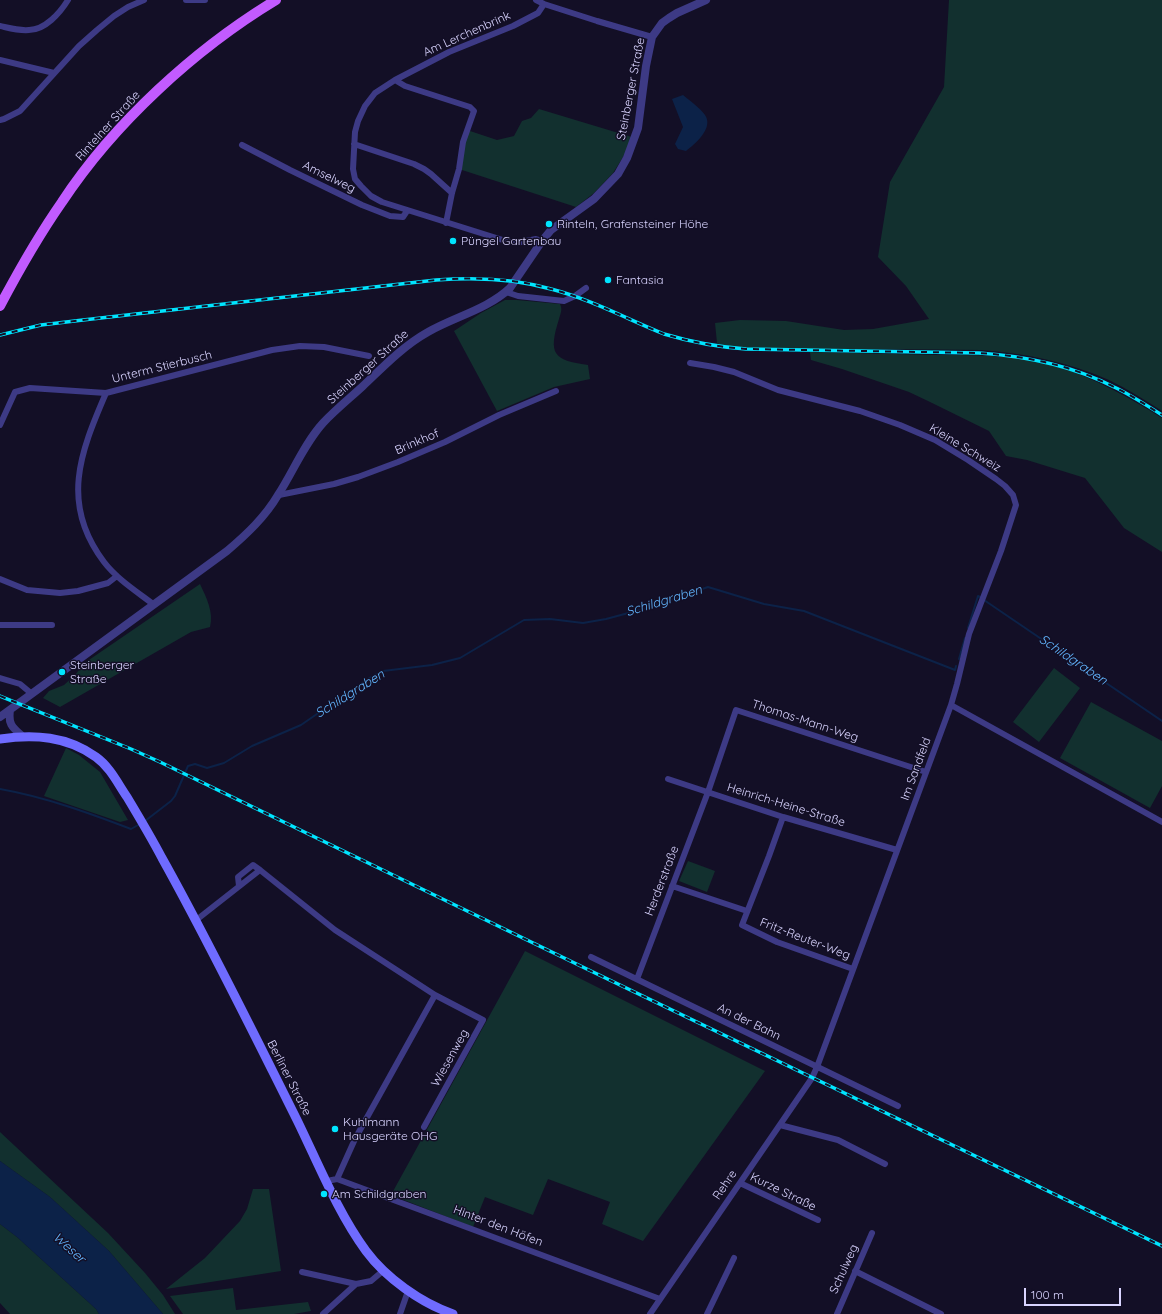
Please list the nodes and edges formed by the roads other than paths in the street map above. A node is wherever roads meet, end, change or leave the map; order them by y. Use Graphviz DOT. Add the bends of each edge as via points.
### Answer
graph roads {
  1 [pos="68,0"];
  2 [pos="144,0"];
  3 [pos="186,0"];
  4 [pos="205,0"];
  5 [pos="276,0"];
  6 [pos="536,0"];
  7 [pos="706,0"];
  8 [pos="544,4"];
  9 [pos="0,26"];
  10 [pos="652,36"];
  11 [pos="0,60"];
  12 [pos="54,73"];
  13 [pos="395,80"];
  14 [pos="0,120"];
  15 [pos="354,144"];
  16 [pos="242,145"];
  17 [pos="452,193"];
  18 [pos="407,211"];
  19 [pos="446,223"];
  20 [pos="542,241"];
  21 [pos="586,288"];
  22 [pos="506,292"];
  23 [pos="0,306"];
  24 [pos="369,356"];
  25 [pos="690,363"];
  26 [pos="556,391"];
  27 [pos="106,392"];
  28 [pos="0,425"];
  29 [pos="279,495"];
  30 [pos="117,576"];
  31 [pos="0,579"];
  32 [pos="152,604"];
  33 [pos="0,625"];
  34 [pos="52,625"];
  35 [pos="0,678"];
  36 [pos="32,694"];
  37 [pos="951,704"];
  38 [pos="5,713"];
  39 [pos="0,726"];
  40 [pos="22,736"];
  41 [pos="0,739"];
  42 [pos="926,772"];
  43 [pos="668,779"];
  44 [pos="708,792"];
  45 [pos="783,818"];
  46 [pos="1162,822"];
  47 [pos="897,850"];
  48 [pos="672,886"];
  49 [pos="747,911"];
  50 [pos="195,921"];
  51 [pos="591,957"];
  52 [pos="853,969"];
  53 [pos="637,979"];
  54 [pos="435,995"];
  55 [pos="817,1067"];
  56 [pos="898,1106"];
  57 [pos="780,1125"];
  58 [pos="424,1126"];
  59 [pos="885,1164"];
  60 [pos="337,1178"];
  61 [pos="327,1181"];
  62 [pos="740,1183"];
  63 [pos="818,1220"];
  64 [pos="872,1233"];
  65 [pos="734,1258"];
  66 [pos="384,1270"];
  67 [pos="855,1271"];
  68 [pos="302,1272"];
  69 [pos="356,1284"];
  70 [pos="408,1291"];
  71 [pos="660,1299"];
  72 [pos="932,1312"];
  73 [pos="448,1313"];
  74 [pos="323,1314"];
  75 [pos="400,1314"];
  76 [pos="650,1314"];
  77 [pos="707,1314"];
  78 [pos="837,1314"];
  79 [pos="941,1314"];
  1 -- 9 [label="street" via="44,26 18,30"];
  2 -- 12 [label="street" via="114,16 79,46"];
  3 -- 4 [label="street"];
  5 -- 23 [label="main road, Rintelner Straße" via="241,23 162,86 109,141 62,201"];
  6 -- 8 [label="street"];
  7 -- 10 [label="street, Steinberger Straße" via="669,18"];
  8 -- 10 [label="street"];
  8 -- 13 [label="street, Am Lerchenbrink" via="538,13 513,26 449,52"];
  10 -- 20 [label="street, Steinberger Straße" via="638,128 627,158 618,174 602,192 579,212 552,230"];
  11 -- 12 [label="street"];
  12 -- 14 [label="street" via="20,111"];
  13 -- 15 [label="street, Am Lerchenbrink" via="375,93 365,106 358,121"];
  13 -- 17 [label="street" via="405,86 474,110 463,142"];
  15 -- 17 [label="street" via="424,169"];
  15 -- 18 [label="street, Am Lerchenbrink" via="355,179 371,196"];
  16 -- 18 [label="street, Amselweg" via="362,205 390,216 403,217"];
  17 -- 19 [label="street"];
  18 -- 19 [label="street, Am Lerchenbrink"];
  19 -- 20 [label="street, Am Lerchenbrink" via="516,243 536,239"];
  20 -- 22 [label="street, Steinberger Straße"];
  21 -- 22 [label="street" via="564,301 518,296"];
  22 -- 29 [label="street, Steinberger Straße" via="429,331 403,349 322,424"];
  24 -- 27 [label="street, Unterm Stierbusch" via="324,347 300,346 272,350"];
  25 -- 37 [label="street, Kleine Schweiz" via="734,372 778,390 860,411 900,425 935,440 968,460 1005,486 1012,495 1016,505 969,634"];
  26 -- 29 [label="street, Brinkhof" via="398,462 334,484"];
  27 -- 28 [label="street" via="30,388 15,392"];
  27 -- 30 [label="street, Unterm Stierbusch" via="81,460 78,503 91,540 105,563"];
  29 -- 32 [label="street, Steinberger Straße" via="258,522 228,551"];
  30 -- 31 [label="street" via="108,583 60,593 27,590"];
  30 -- 32 [label="street, Unterm Stierbusch"];
  32 -- 36 [label="street, Steinberger Straße"];
  33 -- 34 [label="street"];
  35 -- 36 [label="street" via="20,684"];
  36 -- 38 [label="street, Steinberger Straße"];
  37 -- 42 [label="street, Im Sandfeld"];
  37 -- 46 [label="street"];
  38 -- 39 [label="street, Steinberger Straße"];
  38 -- 40 [label="street" via="13,729"];
  40 -- 41 [label="main road, Berliner Straße"];
  40 -- 50 [label="main road, Berliner Straße" via="71,743 99,759 115,778 142,823"];
  42 -- 44 [label="street, Thomas-Mann-Weg" via="736,710"];
  42 -- 47 [label="street, Im Sandfeld"];
  43 -- 44 [label="street, Heinrich-Heine-Straße"];
  44 -- 45 [label="street, Heinrich-Heine-Straße"];
  44 -- 48 [label="street, Herderstraße"];
  45 -- 47 [label="street, Heinrich-Heine-Straße"];
  45 -- 49 [label="street, Fritz-Reuter-Weg"];
  47 -- 52 [label="street, Im Sandfeld"];
  48 -- 49 [label="street, Fritz-Reuter-Weg"];
  48 -- 53 [label="street, Herderstraße"];
  49 -- 52 [label="street, Fritz-Reuter-Weg" via="742,925 777,942"];
  50 -- 54 [label="street" via="260,870 335,930"];
  50 -- 61 [label="main road, Berliner Straße"];
  51 -- 53 [label="street, An der Bahn"];
  52 -- 55 [label="street, Im Sandfeld"];
  53 -- 55 [label="street, An der Bahn"];
  54 -- 58 [label="street, Wiesenweg" via="483,1020"];
  54 -- 60 [label="street" via="355,1139"];
  55 -- 56 [label="street, An der Bahn"];
  55 -- 57 [label="street, Rehre"];
  57 -- 59 [label="street" via="838,1140"];
  57 -- 62 [label="street, Rehre"];
  60 -- 61 [label="street"];
  60 -- 71 [label="street, Hinter den Höfen"];
  61 -- 66 [label="main road, Berliner Straße" via="348,1223 367,1252"];
  62 -- 63 [label="street, Kurze Straße"];
  62 -- 71 [label="street, Rehre"];
  64 -- 67 [label="street, Schulweg"];
  65 -- 77 [label="street"];
  66 -- 69 [label="street" via="371,1281"];
  66 -- 70 [label="main road, Berliner Straße"];
  67 -- 72 [label="street"];
  67 -- 78 [label="street, Schulweg"];
  68 -- 69 [label="street"];
  69 -- 74 [label="street"];
  70 -- 73 [label="main road, Berliner Straße"];
  70 -- 75 [label="street"];
  71 -- 76 [label="street, Rehre"];
  72 -- 79 [label="street"];
}
